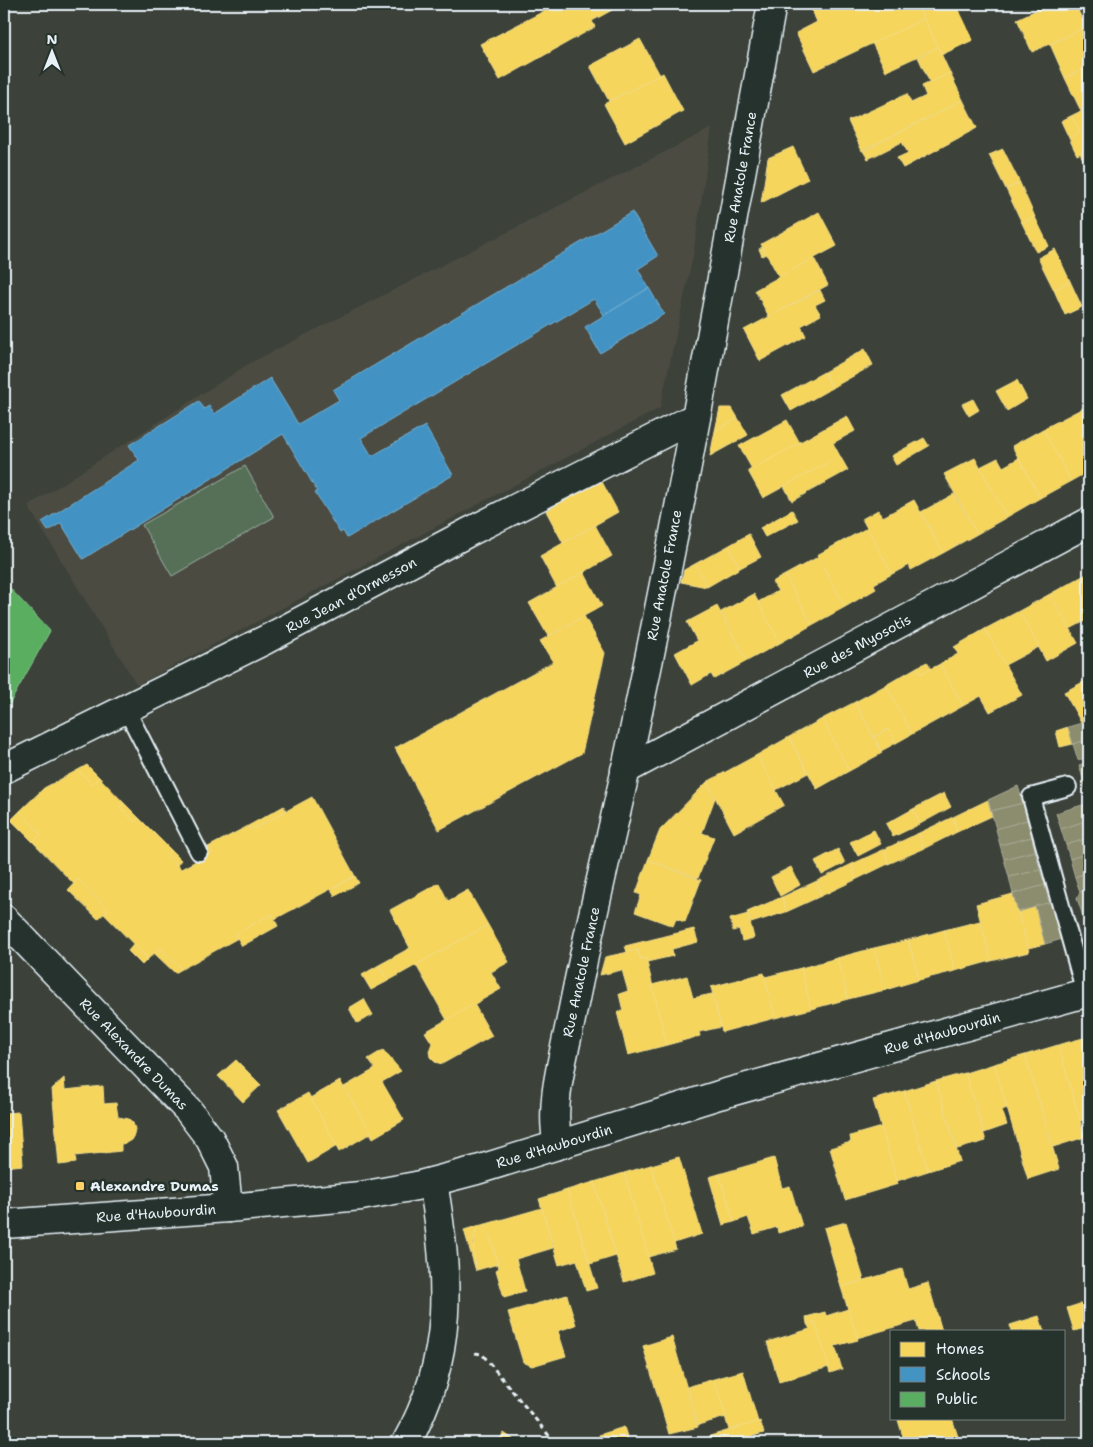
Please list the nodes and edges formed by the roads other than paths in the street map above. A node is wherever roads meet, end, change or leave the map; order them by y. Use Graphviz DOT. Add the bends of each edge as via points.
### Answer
graph roads {
  1 [pos="772,4"];
  2 [pos="696,417"];
  3 [pos="1089,522"];
  4 [pos="126,709"];
  5 [pos="4,769"];
  6 [pos="625,770"];
  7 [pos="1068,787"];
  8 [pos="199,852"];
  9 [pos="4,919"];
  10 [pos="1087,992"];
  11 [pos="558,1145"];
  12 [pos="432,1182"];
  13 [pos="228,1208"];
  14 [pos="4,1224"];
  15 [pos="406,1443"];
  1 -- 2 [label="street, Rue Anatole France"];
  2 -- 4 [label="street, Rue Jean d'Ormesson"];
  2 -- 6 [label="street, Rue Anatole France"];
  3 -- 6 [label="street, Rue des Myosotis"];
  4 -- 5 [label="street, Rue Jean d'Ormesson"];
  4 -- 8 [label="lane"];
  6 -- 11 [label="street, Rue Anatole France" via="555,1102 554,1125"];
  7 -- 10 [label="lane" via="1031,797"];
  9 -- 13 [label="street, Rue Alexandre Dumas" via="188,1110 210,1138 224,1167"];
  10 -- 11 [label="street, Rue d'Haubourdin" via="719,1095"];
  11 -- 12 [label="street, Rue d'Haubourdin"];
  12 -- 13 [label="street, Rue d'Haubourdin" via="361,1196"];
  12 -- 15 [label="street" via="444,1273 445,1316 430,1392"];
  13 -- 14 [label="street, Rue d'Haubourdin"];
}
